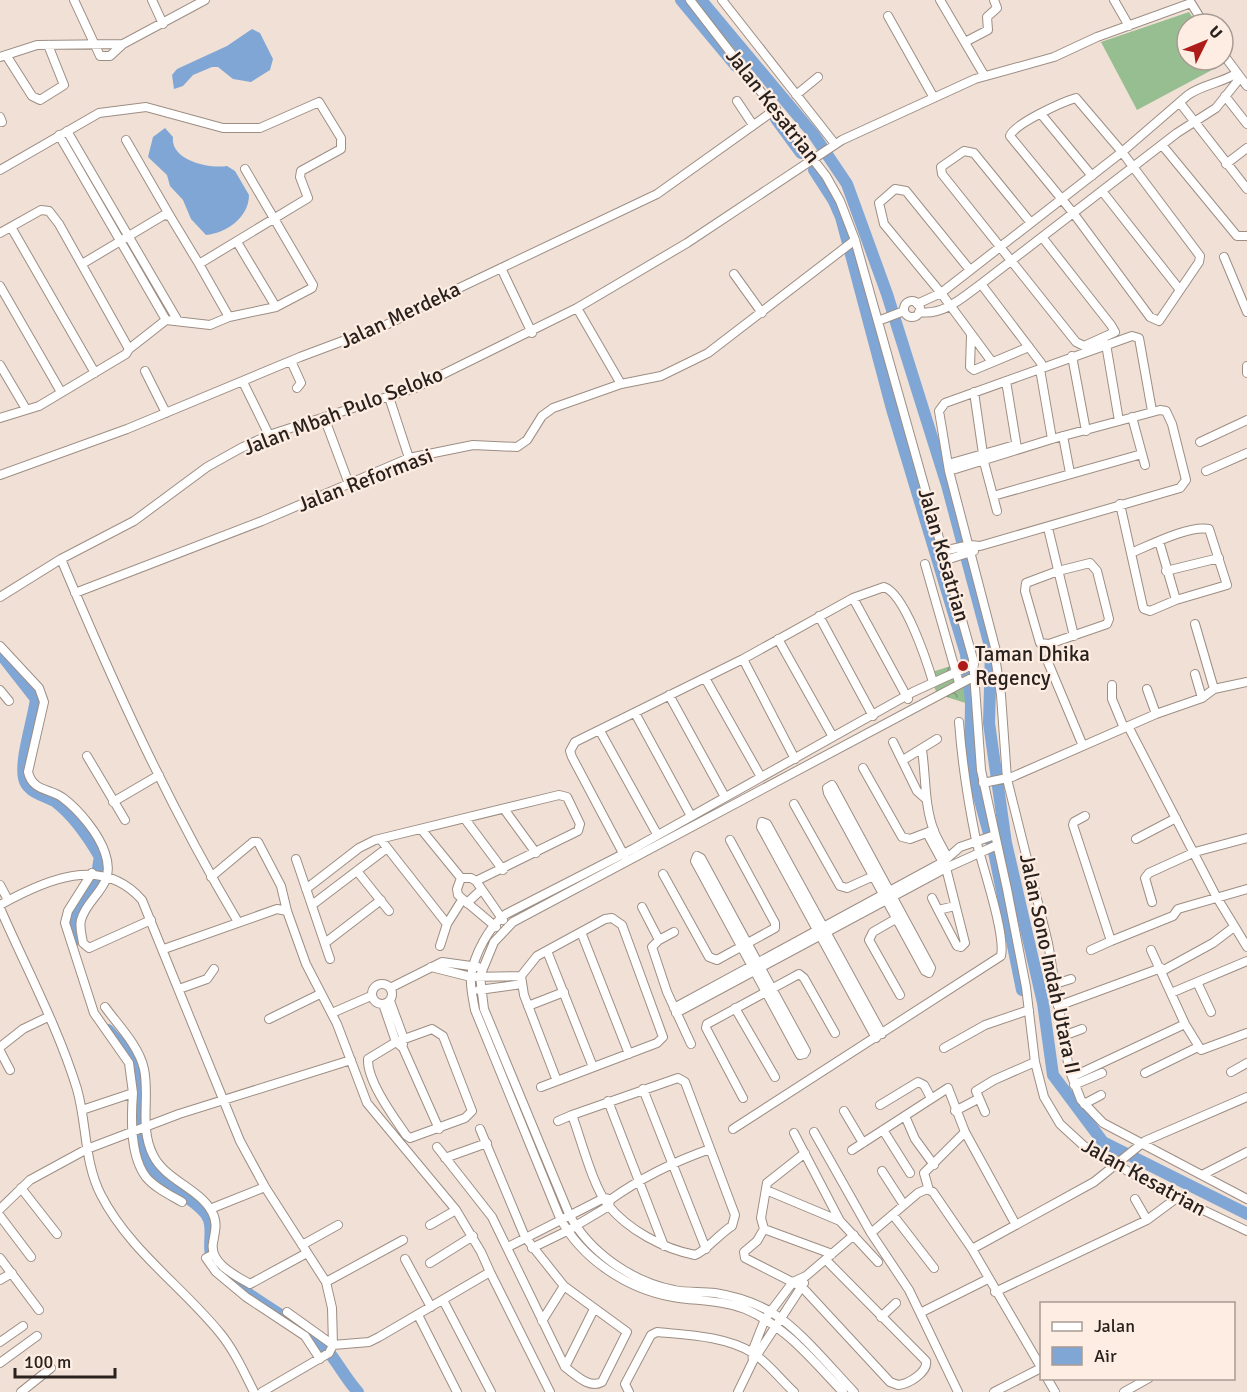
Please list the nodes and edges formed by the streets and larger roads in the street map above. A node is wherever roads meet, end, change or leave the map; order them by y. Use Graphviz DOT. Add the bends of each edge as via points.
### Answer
graph roads {
  1 [pos="74,0"];
  2 [pos="152,0"];
  3 [pos="205,0"];
  4 [pos="690,0"];
  5 [pos="722,0"];
  6 [pos="940,0"];
  7 [pos="994,0"];
  8 [pos="1114,0"];
  9 [pos="1190,2"];
  10 [pos="888,16"];
  11 [pos="163,24"];
  12 [pos="1128,26"];
  13 [pos="965,42"];
  14 [pos="93,43"];
  15 [pos="123,44"];
  16 [pos="48,45"];
  17 [pos="3,56"];
  18 [pos="1235,71"];
  19 [pos="984,75"];
  20 [pos="1238,75"];
  21 [pos="818,77"];
  22 [pos="1218,80"];
  23 [pos="1247,86"];
  24 [pos="799,92"];
  25 [pos="1226,94"];
  26 [pos="934,98"];
  27 [pos="736,101"];
  28 [pos="1180,103"];
  29 [pos="773,112"];
  30 [pos="1041,114"];
  31 [pos="1194,122"];
  32 [pos="1247,124"];
  33 [pos="753,125"];
  34 [pos="67,131"];
  35 [pos="58,135"];
  36 [pos="126,140"];
  37 [pos="1162,145"];
  38 [pos="832,146"];
  39 [pos="1247,148"];
  40 [pos="1122,152"];
  41 [pos="811,161"];
  42 [pos="1226,164"];
  43 [pos="1133,168"];
  44 [pos="244,169"];
  45 [pos="0,170"];
  46 [pos="1092,176"];
  47 [pos="1247,189"];
  48 [pos="1102,191"];
  49 [pos="1062,199"];
  50 [pos="1074,214"];
  51 [pos="170,216"];
  52 [pos="274,219"];
  53 [pos="1031,223"];
  54 [pos="12,226"];
  55 [pos="0,234"];
  56 [pos="129,236"];
  57 [pos="1247,236"];
  58 [pos="1042,237"];
  59 [pos="120,241"];
  60 [pos="852,241"];
  61 [pos="237,242"];
  62 [pos="1001,246"];
  63 [pos="1224,257"];
  64 [pos="1012,261"];
  65 [pos="82,264"];
  66 [pos="200,264"];
  67 [pos="501,268"];
  68 [pos="970,270"];
  69 [pos="734,274"];
  70 [pos="981,284"];
  71 [pos="0,286"];
  72 [pos="1180,290"];
  73 [pos="941,293"];
  74 [pos="951,306"];
  75 [pos="276,307"];
  76 [pos="578,308"];
  77 [pos="918,308"];
  78 [pos="1247,312"];
  79 [pos="762,313"];
  80 [pos="900,313"];
  81 [pos="229,317"];
  82 [pos="166,320"];
  83 [pos="880,320"];
  84 [pos="178,321"];
  85 [pos="532,333"];
  86 [pos="971,336"];
  87 [pos="1106,344"];
  88 [pos="1029,348"];
  89 [pos="129,349"];
  90 [pos="1072,356"];
  91 [pos="291,361"];
  92 [pos="992,362"];
  93 [pos="0,365"];
  94 [pos="1041,366"];
  95 [pos="1247,366"];
  96 [pos="146,371"];
  97 [pos="95,373"];
  98 [pos="1247,373"];
  99 [pos="1006,381"];
  100 [pos="243,382"];
  101 [pos="621,384"];
  102 [pos="297,388"];
  103 [pos="61,392"];
  104 [pos="974,392"];
  105 [pos="389,398"];
  106 [pos="26,409"];
  107 [pos="1152,411"];
  108 [pos="166,413"];
  109 [pos="324,417"];
  110 [pos="1132,417"];
  111 [pos="0,418"];
  112 [pos="1247,420"];
  113 [pos="1119,421"];
  114 [pos="1086,431"];
  115 [pos="269,435"];
  116 [pos="1063,436"];
  117 [pos="1052,439"];
  118 [pos="1200,442"];
  119 [pos="1016,447"];
  120 [pos="1247,453"];
  121 [pos="1142,454"];
  122 [pos="409,458"];
  123 [pos="983,458"];
  124 [pos="1145,465"];
  125 [pos="949,468"];
  126 [pos="1206,471"];
  127 [pos="1070,473"];
  128 [pos="0,475"];
  129 [pos="349,484"];
  130 [pos="993,496"];
  131 [pos="1120,504"];
  132 [pos="997,511"];
  133 [pos="1048,528"];
  134 [pos="1159,541"];
  135 [pos="968,549"];
  136 [pos="1131,553"];
  137 [pos="947,555"];
  138 [pos="1220,558"];
  139 [pos="61,559"];
  140 [pos="925,564"];
  141 [pos="1058,571"];
  142 [pos="1166,571"];
  143 [pos="75,593"];
  144 [pos="0,597"];
  145 [pos="853,598"];
  146 [pos="1176,600"];
  147 [pos="819,616"];
  148 [pos="1195,624"];
  149 [pos="1074,636"];
  150 [pos="778,639"];
  151 [pos="0,646"];
  152 [pos="996,651"];
  153 [pos="743,659"];
  154 [pos="1047,660"];
  155 [pos="996,663"];
  156 [pos="965,667"];
  157 [pos="1194,674"];
  158 [pos="705,678"];
  159 [pos="967,679"];
  160 [pos="933,682"];
  161 [pos="1247,682"];
  162 [pos="1112,685"];
  163 [pos="1147,689"];
  164 [pos="1214,689"];
  165 [pos="0,690"];
  166 [pos="910,694"];
  167 [pos="669,695"];
  168 [pos="1202,698"];
  169 [pos="9,701"];
  170 [pos="916,705"];
  171 [pos="635,714"];
  172 [pos="1156,714"];
  173 [pos="873,716"];
  174 [pos="959,722"];
  175 [pos="1126,727"];
  176 [pos="600,731"];
  177 [pos="833,737"];
  178 [pos="937,739"];
  179 [pos="893,742"];
  180 [pos="1083,746"];
  181 [pos="814,748"];
  182 [pos="922,750"];
  183 [pos="87,756"];
  184 [pos="820,757"];
  185 [pos="795,759"];
  186 [pos="903,760"];
  187 [pos="863,768"];
  188 [pos="159,775"];
  189 [pos="761,777"];
  190 [pos="1004,779"];
  191 [pos="985,782"];
  192 [pos="746,785"];
  193 [pos="737,791"];
  194 [pos="752,794"];
  195 [pos="725,797"];
  196 [pos="926,799"];
  197 [pos="742,800"];
  198 [pos="113,802"];
  199 [pos="794,804"];
  200 [pos="504,809"];
  201 [pos="690,816"];
  202 [pos="1085,816"];
  203 [pos="1176,818"];
  204 [pos="465,819"];
  205 [pos="126,820"];
  206 [pos="849,822"];
  207 [pos="421,829"];
  208 [pos="931,832"];
  209 [pos="657,834"];
  210 [pos="993,835"];
  211 [pos="1247,838"];
  212 [pos="980,839"];
  213 [pos="1136,839"];
  214 [pos="381,840"];
  215 [pos="730,840"];
  216 [pos="996,845"];
  217 [pos="387,848"];
  218 [pos="982,850"];
  219 [pos="1195,852"];
  220 [pos="536,853"];
  221 [pos="635,853"];
  222 [pos="626,858"];
  223 [pos="296,859"];
  224 [pos="945,862"];
  225 [pos="503,870"];
  226 [pos="357,871"];
  227 [pos="598,872"];
  228 [pos="789,872"];
  229 [pos="93,873"];
  230 [pos="663,874"];
  231 [pos="877,874"];
  232 [pos="106,876"];
  233 [pos="211,877"];
  234 [pos="460,878"];
  235 [pos="476,881"];
  236 [pos="0,885"];
  237 [pos="306,889"];
  238 [pos="553,889"];
  239 [pos="1247,889"];
  240 [pos="481,890"];
  241 [pos="717,894"];
  242 [pos="889,895"];
  243 [pos="1216,896"];
  244 [pos="557,898"];
  245 [pos="932,898"];
  246 [pos="9,900"];
  247 [pos="381,900"];
  248 [pos="465,901"];
  249 [pos="1152,902"];
  250 [pos="312,905"];
  251 [pos="955,906"];
  252 [pos="0,907"];
  253 [pos="642,908"];
  254 [pos="938,910"];
  255 [pos="287,911"];
  256 [pos="389,911"];
  257 [pos="900,917"];
  258 [pos="501,918"];
  259 [pos="151,920"];
  260 [pos="238,922"];
  261 [pos="447,924"];
  262 [pos="493,926"];
  263 [pos="1234,927"];
  264 [pos="505,929"];
  265 [pos="581,932"];
  266 [pos="674,932"];
  267 [pos="822,932"];
  268 [pos="659,940"];
  269 [pos="1111,941"];
  270 [pos="324,943"];
  271 [pos="745,945"];
  272 [pos="440,946"];
  273 [pos="1247,947"];
  274 [pos="164,949"];
  275 [pos="1091,950"];
  276 [pos="1151,950"];
  277 [pos="547,951"];
  278 [pos="330,959"];
  279 [pos="1247,961"];
  280 [pos="431,967"];
  281 [pos="756,967"];
  282 [pos="214,969"];
  283 [pos="479,970"];
  284 [pos="1162,970"];
  285 [pos="471,977"];
  286 [pos="1071,979"];
  287 [pos="522,980"];
  288 [pos="1197,982"];
  289 [pos="1055,984"];
  290 [pos="390,988"];
  291 [pos="179,989"];
  292 [pos="482,989"];
  293 [pos="769,990"];
  294 [pos="472,992"];
  295 [pos="564,992"];
  296 [pos="1171,993"];
  297 [pos="320,994"];
  298 [pos="900,995"];
  299 [pos="371,996"];
  300 [pos="386,1002"];
  301 [pos="528,1006"];
  302 [pos="1059,1006"];
  303 [pos="105,1007"];
  304 [pos="735,1008"];
  305 [pos="675,1010"];
  306 [pos="1029,1010"];
  307 [pos="1211,1012"];
  308 [pos="332,1013"];
  309 [pos="48,1017"];
  310 [pos="269,1019"];
  311 [pos="1185,1024"];
  312 [pos="1082,1029"];
  313 [pos="835,1033"];
  314 [pos="1247,1033"];
  315 [pos="793,1034"];
  316 [pos="879,1036"];
  317 [pos="1063,1036"];
  318 [pos="401,1043"];
  319 [pos="691,1044"];
  320 [pos="0,1047"];
  321 [pos="1198,1047"];
  322 [pos="944,1048"];
  323 [pos="0,1051"];
  324 [pos="629,1054"];
  325 [pos="351,1060"];
  326 [pos="1035,1062"];
  327 [pos="1247,1064"];
  328 [pos="593,1067"];
  329 [pos="10,1070"];
  330 [pos="1231,1072"];
  331 [pos="1102,1073"];
  332 [pos="1145,1073"];
  333 [pos="775,1077"];
  334 [pos="557,1081"];
  335 [pos="1073,1081"];
  336 [pos="542,1087"];
  337 [pos="643,1089"];
  338 [pos="133,1093"];
  339 [pos="1101,1095"];
  340 [pos="1247,1097"];
  341 [pos="744,1098"];
  342 [pos="931,1098"];
  343 [pos="978,1099"];
  344 [pos="223,1100"];
  345 [pos="609,1101"];
  346 [pos="1084,1104"];
  347 [pos="880,1105"];
  348 [pos="82,1110"];
  349 [pos="844,1110"];
  350 [pos="956,1111"];
  351 [pos="985,1112"];
  352 [pos="522,1114"];
  353 [pos="572,1115"];
  354 [pos="904,1116"];
  355 [pos="558,1121"];
  356 [pos="139,1128"];
  357 [pos="439,1129"];
  358 [pos="733,1129"];
  359 [pos="480,1130"];
  360 [pos="883,1130"];
  361 [pos="814,1132"];
  362 [pos="965,1132"];
  363 [pos="794,1133"];
  364 [pos="487,1143"];
  365 [pos="863,1143"];
  366 [pos="1139,1145"];
  367 [pos="437,1148"];
  368 [pos="87,1149"];
  369 [pos="710,1149"];
  370 [pos="852,1150"];
  371 [pos="1247,1152"];
  372 [pos="806,1153"];
  373 [pos="445,1158"];
  374 [pos="672,1162"];
  375 [pos="1120,1163"];
  376 [pos="934,1166"];
  377 [pos="882,1171"];
  378 [pos="910,1173"];
  379 [pos="1202,1175"];
  380 [pos="637,1180"];
  381 [pos="265,1187"];
  382 [pos="21,1188"];
  383 [pos="766,1190"];
  384 [pos="929,1190"];
  385 [pos="1178,1197"];
  386 [pos="1247,1199"];
  387 [pos="1135,1200"];
  388 [pos="607,1201"];
  389 [pos="182,1202"];
  390 [pos="904,1205"];
  391 [pos="0,1209"];
  392 [pos="210,1209"];
  393 [pos="456,1210"];
  394 [pos="569,1215"];
  395 [pos="893,1215"];
  396 [pos="0,1216"];
  397 [pos="560,1218"];
  398 [pos="1147,1220"];
  399 [pos="840,1221"];
  400 [pos="430,1225"];
  401 [pos="338,1226"];
  402 [pos="575,1226"];
  403 [pos="1016,1226"];
  404 [pos="764,1229"];
  405 [pos="567,1231"];
  406 [pos="1247,1231"];
  407 [pos="871,1233"];
  408 [pos="57,1234"];
  409 [pos="854,1235"];
  410 [pos="473,1236"];
  411 [pos="525,1237"];
  412 [pos="403,1240"];
  413 [pos="302,1245"];
  414 [pos="664,1246"];
  415 [pos="508,1247"];
  416 [pos="532,1248"];
  417 [pos="706,1249"];
  418 [pos="972,1249"];
  419 [pos="307,1253"];
  420 [pos="212,1254"];
  421 [pos="31,1257"];
  422 [pos="829,1257"];
  423 [pos="0,1258"];
  424 [pos="405,1259"];
  425 [pos="878,1262"];
  426 [pos="430,1263"];
  427 [pos="934,1268"];
  428 [pos="490,1272"];
  429 [pos="12,1273"];
  430 [pos="806,1276"];
  431 [pos="988,1279"];
  432 [pos="0,1280"];
  433 [pos="326,1282"];
  434 [pos="793,1282"];
  435 [pos="564,1286"];
  436 [pos="802,1287"];
  437 [pos="995,1292"];
  438 [pos="443,1300"];
  439 [pos="896,1303"];
  440 [pos="431,1307"];
  441 [pos="594,1309"];
  442 [pos="39,1310"];
  443 [pos="287,1312"];
  444 [pos="921,1313"];
  445 [pos="418,1315"];
  446 [pos="768,1315"];
  447 [pos="881,1317"];
  448 [pos="782,1320"];
  449 [pos="542,1321"];
  450 [pos="23,1326"];
  451 [pos="777,1327"];
  452 [pos="37,1336"];
  453 [pos="0,1342"];
  454 [pos="331,1349"];
  455 [pos="754,1357"];
  456 [pos="321,1358"];
  457 [pos="0,1364"];
  458 [pos="822,1365"];
  459 [pos="565,1367"];
  460 [pos="1040,1367"];
  461 [pos="51,1368"];
  462 [pos="1040,1369"];
  463 [pos="1145,1380"];
  464 [pos="21,1392"];
  465 [pos="254,1392"];
  466 [pos="262,1392"];
  467 [pos="457,1392"];
  468 [pos="491,1392"];
  469 [pos="550,1392"];
  470 [pos="629,1392"];
  471 [pos="738,1392"];
  472 [pos="794,1392"];
  473 [pos="843,1392"];
  474 [pos="854,1392"];
  475 [pos="958,1392"];
  476 [pos="994,1392"];
  477 [pos="1124,1392"];
  1 -- 14 [label="street"];
  2 -- 11 [label="street"];
  3 -- 11 [label="street"];
  4 -- 29 [label="street, Jalan Kesatrian"];
  5 -- 24 [label="street"];
  6 -- 13 [label="street"];
  7 -- 13 [label="street" via="997,9 987,17 988,30"];
  8 -- 12 [label="street"];
  9 -- 12 [label="street, Jalan Mbah Pulo Seloko"];
  10 -- 26 [label="street"];
  11 -- 15 [label="street"];
  12 -- 19 [label="street, Jalan Mbah Pulo Seloko" via="1054,57"];
  13 -- 19 [label="street"];
  14 -- 15 [label="street"];
  14 -- 15 [label="street" via="102,58"];
  14 -- 16 [label="street"];
  16 -- 17 [label="street"];
  16 -- 17 [label="street" via="64,85 37,100"];
  18 -- 20 [label="street"];
  19 -- 26 [label="street, Jalan Mbah Pulo Seloko"];
  20 -- 22 [label="street"];
  20 -- 23 [label="street"];
  20 -- 25 [label="street"];
  21 -- 24 [label="street"];
  22 -- 25 [label="street"];
  22 -- 28 [label="street" via="1197,88"];
  24 -- 38 [label="street"];
  25 -- 31 [label="street" via="1208,115"];
  25 -- 32 [label="street"];
  26 -- 38 [label="street, Jalan Mbah Pulo Seloko"];
  27 -- 33 [label="street"];
  28 -- 31 [label="street"];
  28 -- 40 [label="street"];
  29 -- 33 [label="street, Jalan Merdeka"];
  29 -- 41 [label="street, Jalan Kesatrian"];
  30 -- 40 [label="street" via="1076,98"];
  30 -- 46 [label="street"];
  30 -- 49 [label="street" via="1010,135"];
  31 -- 37 [label="street"];
  31 -- 42 [label="street"];
  33 -- 67 [label="street, Jalan Merdeka" via="657,194"];
  34 -- 35 [label="street"];
  34 -- 52 [label="street" via="99,113 146,107 223,128 260,128 319,102 340,138 341,149 301,171 308,198"];
  34 -- 56 [label="street"];
  35 -- 45 [label="street"];
  35 -- 59 [label="street"];
  36 -- 51 [label="street"];
  37 -- 43 [label="street"];
  37 -- 57 [label="street" via="1237,236"];
  38 -- 41 [label="street, Jalan Mbah Pulo Seloko"];
  39 -- 42 [label="street"];
  40 -- 43 [label="street"];
  40 -- 46 [label="street"];
  41 -- 60 [label="street, Jalan Kesatrian" via="833,188"];
  41 -- 76 [label="street, Jalan Mbah Pulo Seloko" via="679,248"];
  42 -- 47 [label="street"];
  43 -- 48 [label="street"];
  43 -- 72 [label="street" via="1200,256"];
  44 -- 52 [label="street"];
  46 -- 49 [label="street"];
  48 -- 50 [label="street"];
  48 -- 72 [label="street"];
  49 -- 50 [label="street"];
  49 -- 53 [label="street"];
  50 -- 58 [label="street"];
  50 -- 72 [label="street" via="1150,317 1159,321 1163,318"];
  51 -- 56 [label="street" via="164,215"];
  51 -- 66 [label="street"];
  52 -- 61 [label="street"];
  52 -- 75 [label="street" via="313,285"];
  53 -- 62 [label="street"];
  53 -- 62 [label="street" via="974,153 964,151 944,164 942,174"];
  54 -- 55 [label="street"];
  54 -- 65 [label="street" via="41,210 49,211"];
  54 -- 97 [label="street"];
  56 -- 59 [label="street"];
  56 -- 84 [label="street"];
  58 -- 64 [label="street"];
  58 -- 64 [label="street" via="1115,332 1081,346"];
  59 -- 65 [label="street"];
  59 -- 82 [label="street"];
  60 -- 79 [label="street, Jalan Reformasi"];
  60 -- 83 [label="street, Jalan Kesatrian"];
  61 -- 66 [label="street"];
  61 -- 75 [label="street"];
  62 -- 64 [label="street"];
  62 -- 68 [label="street"];
  63 -- 78 [label="street"];
  64 -- 70 [label="street"];
  65 -- 89 [label="street"];
  66 -- 81 [label="street"];
  67 -- 85 [label="street"];
  67 -- 91 [label="street, Jalan Merdeka" via="366,334"];
  68 -- 73 [label="street"];
  68 -- 73 [label="street" via="906,191 900,188 889,193 879,203 884,224"];
  69 -- 79 [label="street"];
  70 -- 74 [label="street"];
  70 -- 88 [label="street"];
  71 -- 103 [label="street"];
  73 -- 74 [label="street"];
  73 -- 77 [label="street"];
  74 -- 77 [label="street" via="929,314"];
  74 -- 86 [label="street"];
  75 -- 81 [label="street"];
  76 -- 85 [label="street, Jalan Mbah Pulo Seloko"];
  76 -- 101 [label="street"];
  77 -- 80 [label="street" via="911,316"];
  77 -- 80 [label="street" via="908,302"];
  79 -- 101 [label="street, Jalan Reformasi" via="708,353 676,370"];
  80 -- 83 [label="street"];
  81 -- 84 [label="street" via="210,325"];
  82 -- 84 [label="street"];
  82 -- 89 [label="street"];
  83 -- 137 [label="street, Jalan Kesatrian"];
  85 -- 105 [label="street, Jalan Mbah Pulo Seloko"];
  86 -- 92 [label="street"];
  86 -- 92 [label="street" via="970,367 977,369"];
  87 -- 90 [label="street"];
  87 -- 107 [label="street" via="1132,336 1139,338"];
  87 -- 113 [label="street"];
  88 -- 92 [label="street"];
  88 -- 94 [label="street"];
  89 -- 97 [label="street"];
  90 -- 94 [label="street"];
  90 -- 114 [label="street"];
  91 -- 100 [label="street, Jalan Merdeka"];
  91 -- 102 [label="street" via="301,383"];
  93 -- 106 [label="street"];
  94 -- 99 [label="street"];
  94 -- 117 [label="street"];
  95 -- 98 [label="street"];
  96 -- 108 [label="street"];
  97 -- 103 [label="street"];
  99 -- 104 [label="street"];
  99 -- 119 [label="street"];
  100 -- 108 [label="street, Jalan Merdeka"];
  100 -- 115 [label="street"];
  101 -- 122 [label="street, Jalan Reformasi" via="547,412 527,440 517,447 473,445"];
  103 -- 106 [label="street"];
  104 -- 123 [label="street"];
  104 -- 125 [label="street" via="945,403 939,411"];
  105 -- 109 [label="street, Jalan Mbah Pulo Seloko"];
  105 -- 122 [label="street"];
  106 -- 111 [label="street"];
  107 -- 110 [label="street"];
  107 -- 131 [label="street" via="1166,411 1169,417 1184,485"];
  108 -- 128 [label="street, Jalan Merdeka"];
  109 -- 115 [label="street, Jalan Mbah Pulo Seloko"];
  109 -- 129 [label="street"];
  110 -- 113 [label="street"];
  110 -- 121 [label="street"];
  112 -- 118 [label="street"];
  113 -- 114 [label="street"];
  114 -- 116 [label="street"];
  115 -- 139 [label="street, Jalan Mbah Pulo Seloko" via="207,467 134,521"];
  116 -- 117 [label="street"];
  116 -- 127 [label="street"];
  117 -- 119 [label="street"];
  119 -- 123 [label="street"];
  120 -- 126 [label="street"];
  121 -- 124 [label="street"];
  121 -- 127 [label="street"];
  122 -- 129 [label="street, Jalan Reformasi"];
  123 -- 125 [label="street"];
  123 -- 130 [label="street"];
  125 -- 135 [label="street"];
  127 -- 130 [label="street"];
  129 -- 143 [label="street, Jalan Reformasi"];
  130 -- 132 [label="street"];
  131 -- 133 [label="street"];
  131 -- 136 [label="street"];
  133 -- 135 [label="street"];
  133 -- 141 [label="street"];
  134 -- 136 [label="street"];
  134 -- 138 [label="street" via="1209,529"];
  134 -- 142 [label="street"];
  135 -- 137 [label="street"];
  135 -- 152 [label="street"];
  136 -- 146 [label="street" via="1144,609 1150,611"];
  137 -- 156 [label="street, Jalan Kesatrian"];
  138 -- 142 [label="street"];
  138 -- 146 [label="street" via="1226,587"];
  139 -- 143 [label="street"];
  139 -- 144 [label="street, Jalan Mbah Pulo Seloko"];
  140 -- 156 [label="street"];
  141 -- 149 [label="street"];
  141 -- 149 [label="street" via="1026,583 1025,591 1040,643"];
  141 -- 149 [label="street" via="1093,564 1109,619 1104,627"];
  142 -- 146 [label="street"];
  143 -- 188 [label="street"];
  145 -- 147 [label="street"];
  145 -- 160 [label="street" via="878,588 889,589 915,634"];
  145 -- 166 [label="street"];
  147 -- 150 [label="street"];
  147 -- 173 [label="street"];
  148 -- 164 [label="street"];
  150 -- 153 [label="street"];
  150 -- 177 [label="street"];
  151 -- 232 [label="street" via="39,688 44,702 28,772 30,778 40,789 62,797 92,831 105,851"];
  153 -- 158 [label="street"];
  153 -- 185 [label="street"];
  154 -- 180 [label="street"];
  155 -- 190 [label="street, Jalan Sono Indah Utara II" via="1004,718"];
  156 -- 159 [label="street, Jalan Kesatrian"];
  156 -- 159 [label="street"];
  156 -- 160 [label="street"];
  157 -- 168 [label="street"];
  158 -- 167 [label="street"];
  158 -- 189 [label="street"];
  159 -- 170 [label="street"];
  159 -- 191 [label="street, Jalan Kesatrian"];
  160 -- 166 [label="street"];
  161 -- 164 [label="street"];
  162 -- 175 [label="street" via="1112,699"];
  163 -- 172 [label="street"];
  164 -- 168 [label="street"];
  165 -- 169 [label="street"];
  166 -- 170 [label="street"];
  166 -- 173 [label="street"];
  167 -- 171 [label="street"];
  167 -- 195 [label="street"];
  168 -- 172 [label="street"];
  170 -- 184 [label="street"];
  171 -- 176 [label="street"];
  171 -- 201 [label="street"];
  172 -- 175 [label="street"];
  173 -- 177 [label="street"];
  174 -- 212 [label="street" via="966,793"];
  175 -- 180 [label="street"];
  175 -- 203 [label="street"];
  176 -- 209 [label="street"];
  176 -- 222 [label="street" via="575,742 570,751"];
  177 -- 181 [label="street"];
  178 -- 182 [label="street"];
  179 -- 186 [label="street"];
  180 -- 190 [label="street"];
  181 -- 184 [label="street"];
  181 -- 185 [label="street"];
  182 -- 186 [label="street"];
  182 -- 196 [label="street"];
  183 -- 198 [label="street"];
  184 -- 194 [label="street"];
  185 -- 189 [label="street"];
  186 -- 196 [label="street"];
  187 -- 208 [label="street" via="902,837 909,839"];
  188 -- 198 [label="street"];
  188 -- 233 [label="street"];
  189 -- 192 [label="street"];
  190 -- 191 [label="street"];
  190 -- 289 [label="street, Jalan Sono Indah Utara II" via="1041,910"];
  191 -- 210 [label="street, Jalan Kesatrian"];
  192 -- 193 [label="street"];
  192 -- 194 [label="street"];
  193 -- 195 [label="street"];
  193 -- 197 [label="street"];
  194 -- 197 [label="street"];
  195 -- 201 [label="street"];
  196 -- 208 [label="street"];
  197 -- 221 [label="street"];
  198 -- 205 [label="street"];
  199 -- 231 [label="street" via="840,886 845,889"];
  200 -- 204 [label="street"];
  200 -- 220 [label="street"];
  200 -- 220 [label="street" via="559,795 567,797 580,828"];
  201 -- 209 [label="street"];
  202 -- 269 [label="street" via="1073,825"];
  203 -- 213 [label="street"];
  203 -- 219 [label="street"];
  204 -- 207 [label="street"];
  204 -- 225 [label="street"];
  206 -- 231 [label="street"];
  207 -- 214 [label="street"];
  207 -- 234 [label="street"];
  208 -- 224 [label="street"];
  209 -- 221 [label="street"];
  210 -- 212 [label="street"];
  210 -- 216 [label="street, Jalan Kesatrian"];
  211 -- 219 [label="street"];
  212 -- 218 [label="street"];
  212 -- 224 [label="street"];
  214 -- 217 [label="street"];
  214 -- 237 [label="street" via="359,848"];
  215 -- 271 [label="street" via="775,923 772,931"];
  216 -- 218 [label="street"];
  216 -- 306 [label="street, Jalan Kesatrian"];
  217 -- 226 [label="street"];
  217 -- 261 [label="street"];
  218 -- 224 [label="street" via="972,859"];
  218 -- 316 [label="street" via="1001,956"];
  219 -- 243 [label="street"];
  219 -- 249 [label="street" via="1146,876"];
  220 -- 225 [label="street"];
  221 -- 222 [label="street"];
  222 -- 227 [label="street"];
  223 -- 237 [label="street"];
  224 -- 242 [label="street"];
  224 -- 251 [label="street"];
  225 -- 235 [label="street"];
  226 -- 247 [label="street"];
  226 -- 250 [label="street"];
  227 -- 238 [label="street"];
  227 -- 244 [label="street"];
  228 -- 228 [label="street" via="761,827 762,822 767,824"];
  228 -- 267 [label="street"];
  229 -- 232 [label="street"];
  229 -- 246 [label="street" via="70,876"];
  229 -- 338 [label="street" via="65,923 94,1013 129,1063"];
  230 -- 271 [label="street" via="709,957 717,960"];
  231 -- 242 [label="street"];
  232 -- 259 [label="street" via="135,892"];
  232 -- 259 [label="street" via="81,920 85,946 89,948"];
  233 -- 255 [label="street" via="258,842 280,886"];
  233 -- 260 [label="street"];
  234 -- 235 [label="street"];
  234 -- 248 [label="street" via="457,889"];
  235 -- 240 [label="street"];
  236 -- 246 [label="street"];
  237 -- 250 [label="street"];
  238 -- 244 [label="street"];
  238 -- 258 [label="street"];
  239 -- 243 [label="street"];
  240 -- 248 [label="street"];
  240 -- 258 [label="street"];
  241 -- 271 [label="street"];
  242 -- 257 [label="street"];
  242 -- 267 [label="street"];
  243 -- 263 [label="street"];
  243 -- 269 [label="street" via="1178,909 1170,917"];
  244 -- 264 [label="street"];
  245 -- 254 [label="street"];
  246 -- 252 [label="street"];
  247 -- 256 [label="street"];
  247 -- 270 [label="street"];
  248 -- 261 [label="street"];
  248 -- 262 [label="street"];
  250 -- 270 [label="street"];
  251 -- 254 [label="street"];
  251 -- 254 [label="street" via="964,943 961,947"];
  252 -- 309 [label="street"];
  253 -- 268 [label="street"];
  255 -- 260 [label="street" via="277,909"];
  255 -- 297 [label="street"];
  257 -- 257 [label="street" via="931,968 929,973"];
  257 -- 298 [label="street" via="873,932 869,940"];
  258 -- 262 [label="street"];
  258 -- 264 [label="street"];
  259 -- 274 [label="street"];
  260 -- 274 [label="street"];
  261 -- 272 [label="street"];
  262 -- 264 [label="street"];
  262 -- 283 [label="street"];
  263 -- 273 [label="street"];
  263 -- 284 [label="street"];
  264 -- 283 [label="street"];
  265 -- 277 [label="street"];
  265 -- 324 [label="street"];
  265 -- 324 [label="street" via="605,919 612,918 622,925 663,1033 657,1043"];
  266 -- 268 [label="street"];
  267 -- 281 [label="street"];
  267 -- 316 [label="street"];
  268 -- 305 [label="street" via="652,951"];
  269 -- 275 [label="street"];
  270 -- 278 [label="street"];
  271 -- 281 [label="street"];
  274 -- 291 [label="street"];
  276 -- 284 [label="street"];
  277 -- 287 [label="street" via="530,963"];
  277 -- 295 [label="street"];
  279 -- 288 [label="street"];
  280 -- 283 [label="street" via="445,962"];
  280 -- 285 [label="street"];
  280 -- 290 [label="street"];
  281 -- 293 [label="street"];
  281 -- 305 [label="street"];
  282 -- 291 [label="street" via="207,979"];
  283 -- 285 [label="street"];
  283 -- 287 [label="street"];
  283 -- 292 [label="street"];
  284 -- 296 [label="street"];
  284 -- 302 [label="street"];
  285 -- 294 [label="street"];
  286 -- 289 [label="street"];
  287 -- 292 [label="street"];
  287 -- 301 [label="street"];
  288 -- 296 [label="street"];
  288 -- 307 [label="street"];
  289 -- 302 [label="street, Jalan Sono Indah Utara II"];
  290 -- 299 [label="street" via="386,984 375,986"];
  290 -- 300 [label="street"];
  291 -- 344 [label="street"];
  292 -- 294 [label="street"];
  292 -- 352 [label="street" via="484,1009"];
  293 -- 304 [label="street"];
  293 -- 313 [label="street" via="796,974 802,975"];
  293 -- 315 [label="street"];
  294 -- 352 [label="street" via="475,1010"];
  295 -- 301 [label="street"];
  295 -- 328 [label="street"];
  296 -- 311 [label="street"];
  297 -- 308 [label="street"];
  297 -- 310 [label="street"];
  299 -- 300 [label="street" via="378,1004"];
  299 -- 308 [label="street"];
  300 -- 318 [label="street"];
  301 -- 334 [label="street"];
  302 -- 317 [label="street, Jalan Sono Indah Utara II"];
  303 -- 356 [label="street" via="144,1067"];
  304 -- 333 [label="street"];
  304 -- 341 [label="street" via="709,1022 706,1028"];
  305 -- 319 [label="street"];
  306 -- 322 [label="street" via="985,1025"];
  306 -- 326 [label="street, Jalan Kesatrian"];
  308 -- 325 [label="street"];
  309 -- 320 [label="street" via="23,1029"];
  309 -- 348 [label="street"];
  311 -- 321 [label="street"];
  311 -- 335 [label="street"];
  312 -- 317 [label="street"];
  314 -- 321 [label="street" via="1212,1048"];
  316 -- 358 [label="street"];
  317 -- 335 [label="street, Jalan Sono Indah Utara II"];
  318 -- 357 [label="street"];
  318 -- 357 [label="street" via="368,1059 369,1068 405,1135 410,1138"];
  318 -- 357 [label="street" via="432,1029 440,1032 472,1106 469,1116"];
  321 -- 332 [label="street"];
  323 -- 329 [label="street"];
  324 -- 328 [label="street"];
  325 -- 344 [label="street"];
  325 -- 393 [label="street" via="372,1110"];
  326 -- 343 [label="street" via="977,1090"];
  326 -- 375 [label="street, Jalan Kesatrian" via="1054,1118 1075,1139"];
  327 -- 330 [label="street"];
  328 -- 334 [label="street"];
  331 -- 335 [label="street"];
  334 -- 336 [label="street"];
  335 -- 346 [label="street, Jalan Sono Indah Utara II"];
  337 -- 345 [label="street"];
  337 -- 369 [label="street" via="673,1078 682,1079"];
  337 -- 374 [label="street"];
  338 -- 348 [label="street"];
  338 -- 356 [label="street"];
  339 -- 346 [label="street"];
  340 -- 366 [label="street"];
  342 -- 347 [label="street" via="918,1082"];
  342 -- 350 [label="street" via="948,1088"];
  342 -- 354 [label="street"];
  343 -- 350 [label="street"];
  343 -- 351 [label="street"];
  344 -- 356 [label="street"];
  344 -- 381 [label="street"];
  345 -- 353 [label="street"];
  345 -- 380 [label="street"];
  346 -- 366 [label="street, Jalan Sono Indah Utara II" via="1103,1123"];
  348 -- 368 [label="street"];
  349 -- 365 [label="street"];
  350 -- 362 [label="street"];
  352 -- 394 [label="street"];
  352 -- 397 [label="street"];
  353 -- 355 [label="street"];
  353 -- 388 [label="street"];
  354 -- 360 [label="street"];
  354 -- 376 [label="street"];
  356 -- 368 [label="street"];
  356 -- 389 [label="street" via="139,1164 147,1179"];
  356 -- 392 [label="street" via="159,1164"];
  359 -- 364 [label="street"];
  360 -- 365 [label="street"];
  360 -- 378 [label="street"];
  361 -- 407 [label="street"];
  362 -- 376 [label="street"];
  362 -- 403 [label="street"];
  363 -- 372 [label="street"];
  364 -- 373 [label="street"];
  364 -- 411 [label="street"];
  365 -- 370 [label="street"];
  366 -- 375 [label="street"];
  366 -- 379 [label="street, Jalan Sono Indah Utara II"];
  367 -- 373 [label="street"];
  368 -- 382 [label="street" via="40,1173"];
  368 -- 465 [label="street" via="93,1178 122,1230 219,1332"];
  369 -- 374 [label="street"];
  369 -- 417 [label="street" via="735,1221"];
  371 -- 379 [label="street"];
  372 -- 383 [label="street" via="770,1179"];
  372 -- 399 [label="street"];
  373 -- 415 [label="street" via="486,1207"];
  374 -- 380 [label="street"];
  374 -- 417 [label="street"];
  375 -- 385 [label="street, Jalan Kesatrian"];
  375 -- 403 [label="street"];
  376 -- 384 [label="street" via="924,1173"];
  377 -- 390 [label="street"];
  379 -- 386 [label="street, Jalan Sono Indah Utara II"];
  380 -- 388 [label="street"];
  380 -- 414 [label="street"];
  381 -- 392 [label="street"];
  381 -- 413 [label="street"];
  382 -- 391 [label="street"];
  382 -- 408 [label="street"];
  383 -- 399 [label="street"];
  383 -- 404 [label="street" via="761,1218"];
  384 -- 390 [label="street"];
  384 -- 418 [label="street"];
  385 -- 398 [label="street"];
  385 -- 406 [label="street, Jalan Kesatrian"];
  387 -- 398 [label="street"];
  388 -- 394 [label="street"];
  388 -- 402 [label="street"];
  388 -- 414 [label="street" via="642,1233"];
  390 -- 395 [label="street"];
  392 -- 420 [label="street" via="216,1228"];
  393 -- 400 [label="street"];
  393 -- 410 [label="street"];
  394 -- 397 [label="street"];
  394 -- 402 [label="street"];
  395 -- 407 [label="street"];
  395 -- 427 [label="street"];
  396 -- 421 [label="street"];
  397 -- 405 [label="street"];
  397 -- 411 [label="street"];
  398 -- 437 [label="street"];
  399 -- 409 [label="street"];
  401 -- 413 [label="street"];
  402 -- 405 [label="street"];
  402 -- 446 [label="street" via="600,1253 621,1268 674,1290 716,1293"];
  403 -- 418 [label="street"];
  404 -- 422 [label="street"];
  404 -- 434 [label="street" via="762,1236 744,1252 745,1258"];
  405 -- 416 [label="street"];
  405 -- 446 [label="street" via="597,1262 623,1280 662,1294 715,1301"];
  407 -- 444 [label="street"];
  409 -- 422 [label="street"];
  409 -- 425 [label="street"];
  410 -- 426 [label="street"];
  410 -- 428 [label="street"];
  411 -- 415 [label="street"];
  411 -- 416 [label="street"];
  412 -- 433 [label="street"];
  413 -- 419 [label="street"];
  414 -- 417 [label="street" via="695,1255"];
  415 -- 449 [label="street"];
  416 -- 435 [label="street"];
  418 -- 431 [label="street"];
  419 -- 420 [label="street" via="250,1284 221,1265"];
  419 -- 433 [label="street"];
  420 -- 456 [label="street" via="208,1262 216,1272 269,1314 305,1336"];
  422 -- 430 [label="street"];
  422 -- 447 [label="street"];
  423 -- 429 [label="street"];
  424 -- 440 [label="street"];
  428 -- 438 [label="street"];
  428 -- 469 [label="street"];
  429 -- 432 [label="street"];
  429 -- 442 [label="street"];
  430 -- 434 [label="street"];
  430 -- 436 [label="street"];
  431 -- 437 [label="street"];
  431 -- 444 [label="street"];
  433 -- 454 [label="street" via="332,1308"];
  434 -- 436 [label="street"];
  434 -- 446 [label="street"];
  435 -- 441 [label="street"];
  435 -- 449 [label="street"];
  436 -- 447 [label="street" via="883,1375 893,1384 902,1385 925,1370 928,1363"];
  436 -- 448 [label="street"];
  437 -- 460 [label="street"];
  438 -- 440 [label="street"];
  438 -- 468 [label="street"];
  439 -- 447 [label="street"];
  440 -- 445 [label="street"];
  441 -- 459 [label="street"];
  441 -- 459 [label="street" via="627,1332 603,1382 593,1385"];
  443 -- 454 [label="street"];
  444 -- 475 [label="street"];
  445 -- 454 [label="street" via="369,1342"];
  445 -- 467 [label="street"];
  446 -- 448 [label="street"];
  446 -- 451 [label="street"];
  446 -- 455 [label="street"];
  448 -- 451 [label="street"];
  448 -- 458 [label="street"];
  449 -- 459 [label="street"];
  450 -- 453 [label="street"];
  451 -- 455 [label="street"];
  451 -- 458 [label="street"];
  452 -- 457 [label="street"];
  454 -- 456 [label="street"];
  455 -- 470 [label="street" via="717,1340 657,1332 651,1335 625,1384"];
  455 -- 471 [label="street"];
  455 -- 472 [label="street"];
  456 -- 466 [label="street"];
  458 -- 473 [label="street"];
  458 -- 474 [label="street"];
  461 -- 464 [label="street"];
  462 -- 476 [label="street"];
  463 -- 477 [label="street"];
}
